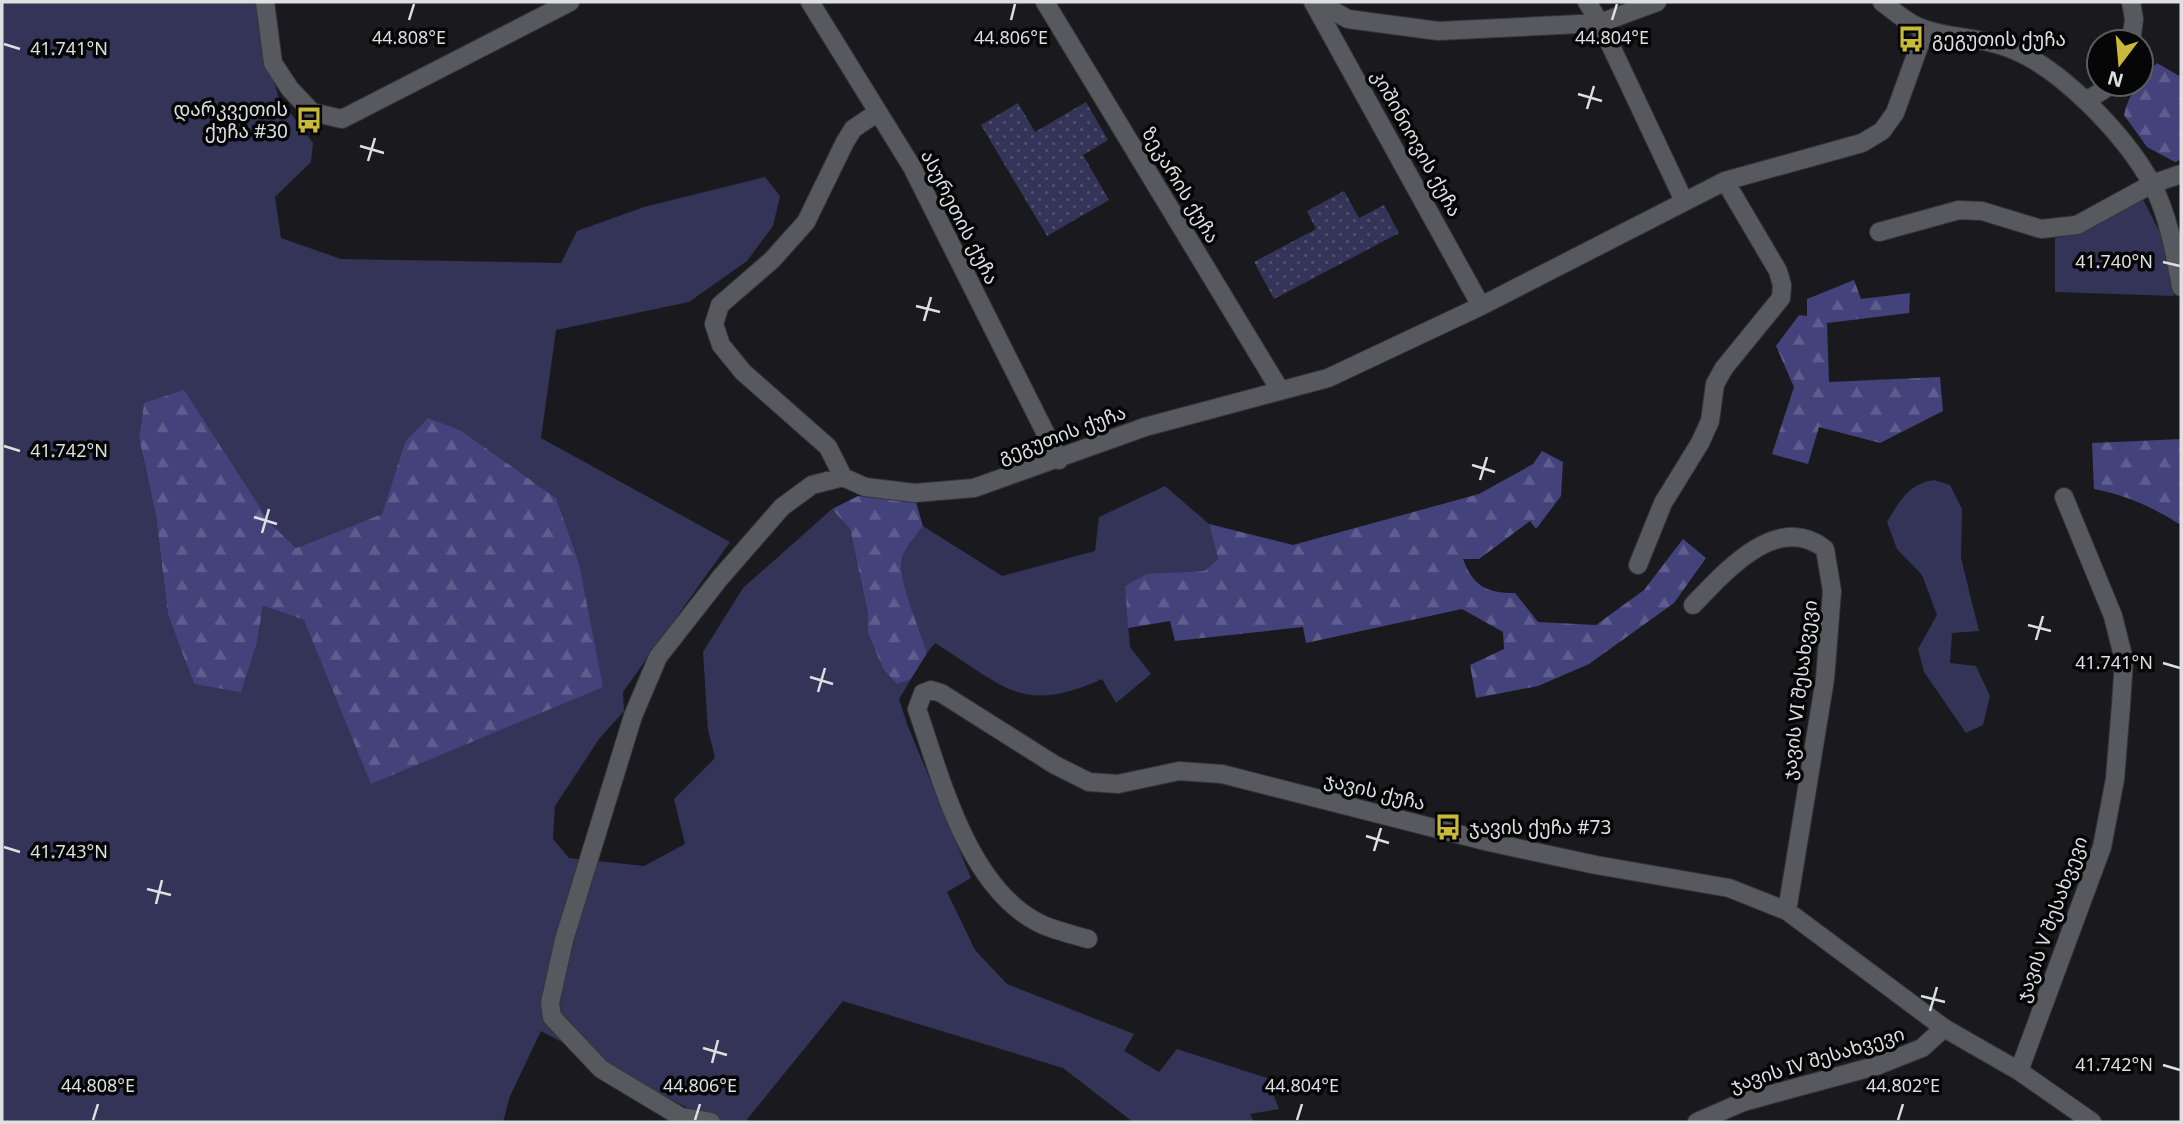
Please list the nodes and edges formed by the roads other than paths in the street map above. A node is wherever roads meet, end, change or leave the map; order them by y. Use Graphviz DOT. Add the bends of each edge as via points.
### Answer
graph roads {
  1 [pos="265,2"];
  2 [pos="570,2"];
  3 [pos="810,2"];
  4 [pos="1045,2"];
  5 [pos="1315,2"];
  6 [pos="1587,2"];
  7 [pos="1657,2"];
  8 [pos="1882,2"];
  9 [pos="2131,2"];
  10 [pos="1600,23"];
  11 [pos="2133,28"];
  12 [pos="1925,30"];
  13 [pos="2092,98"];
  14 [pos="2086,102"];
  15 [pos="878,112"];
  16 [pos="2181,174"];
  17 [pos="1725,181"];
  18 [pos="2152,184"];
  19 [pos="1684,201"];
  20 [pos="1879,232"];
  21 [pos="2181,287"];
  22 [pos="1482,306"];
  23 [pos="1280,390"];
  24 [pos="1059,460"];
  25 [pos="843,477"];
  26 [pos="2064,497"];
  27 [pos="1638,565"];
  28 [pos="1693,605"];
  29 [pos="1787,911"];
  30 [pos="1088,939"];
  31 [pos="1944,1028"];
  32 [pos="2019,1071"];
  33 [pos="711,1122"];
  34 [pos="1697,1122"];
  35 [pos="2092,1122"];
  1 -- 2 [label="street" via="273,63 290,89 312,112 342,119"];
  3 -- 15 [label="street, ასურეთის ქუჩა"];
  4 -- 23 [label="street, ზეკარის ქუჩა"];
  5 -- 10 [label="street" via="1348,19 1438,31"];
  5 -- 22 [label="street, კიშინიოვის ქუჩა"];
  6 -- 10 [label="street"];
  7 -- 10 [label="street"];
  8 -- 12 [label="street"];
  9 -- 11 [label="street"];
  10 -- 19 [label="street"];
  12 -- 14 [label="street" via="2006,47 2050,68"];
  12 -- 17 [label="street, გეგუთის ქუჩა" via="1895,113 1882,131 1863,143"];
  13 -- 14 [label="street"];
  14 -- 18 [label="street"];
  15 -- 24 [label="street, ასურეთის ქუჩა" via="912,167"];
  15 -- 25 [label="street" via="853,129 806,222 772,260 720,305 714,324 722,345 743,372 828,447"];
  16 -- 18 [label="street"];
  17 -- 19 [label="street, გეგუთის ქუჩა"];
  17 -- 27 [label="street" via="1778,271 1781,298 1715,384 1710,421 1663,503"];
  18 -- 20 [label="street" via="2077,225 2040,229 1982,211 1959,210"];
  18 -- 21 [label="street"];
  19 -- 22 [label="street, გეგუთის ქუჩა"];
  22 -- 23 [label="street, გეგუთის ქუჩა" via="1328,378"];
  23 -- 24 [label="street, გეგუთის ქუჩა" via="1145,427"];
  24 -- 25 [label="street, გეგუთის ქუჩა" via="974,488 915,493 865,487"];
  25 -- 33 [label="street" via="812,485 782,508 658,657 634,716 564,940 550,1003 552,1017 601,1069 681,1117"];
  26 -- 32 [label="street, ჯავის V შესახვევი" via="2113,616 2124,660 2121,705 2115,779 2102,847"];
  28 -- 29 [label="street, ჯავის VI შესახვევი" via="1738,559 1763,545 1792,535 1813,540 1825,550 1832,591 1825,679"];
  29 -- 30 [label="street, ჯავის ქუჩა" via="1729,888 1489,842 1222,774 1179,771 1118,784 1089,782 941,693 923,693 917,709 960,832 994,886 1036,921"];
  29 -- 31 [label="street, ჯავის ქუჩა"];
  31 -- 32 [label="street, ჯავის ქუჩა"];
  31 -- 34 [label="street, ჯავის IV შესახვევი" via="1922,1048 1879,1065 1743,1102"];
  32 -- 35 [label="street, ჯავის ქუჩა"];
}
